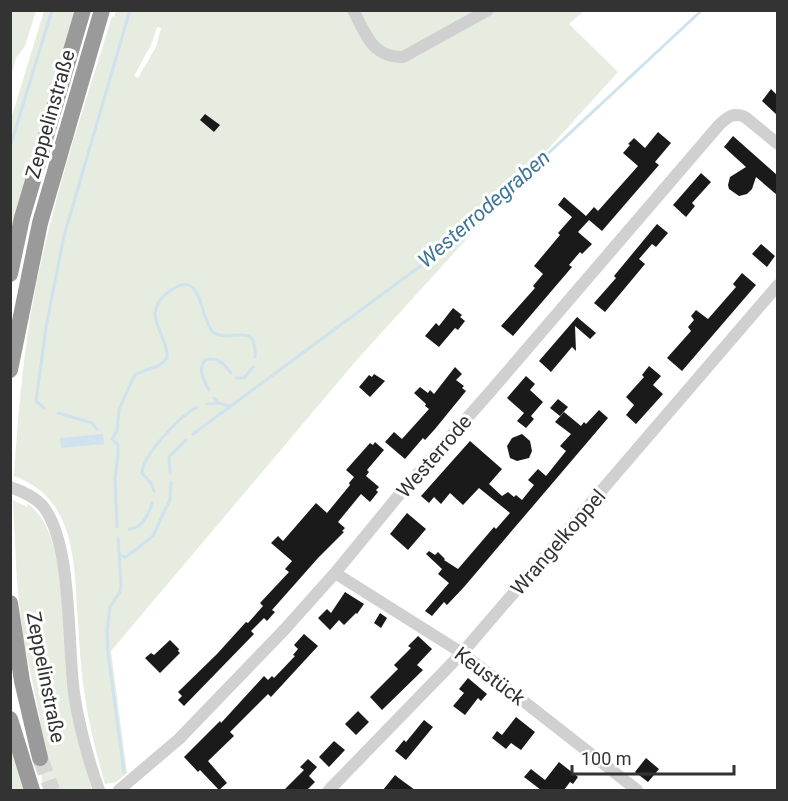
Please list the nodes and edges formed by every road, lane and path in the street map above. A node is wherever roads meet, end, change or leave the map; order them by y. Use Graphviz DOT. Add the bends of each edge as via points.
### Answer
graph roads {
  1 [pos="83,10"];
  2 [pos="102,10"];
  3 [pos="353,10"];
  4 [pos="488,10"];
  5 [pos="777,144"];
  6 [pos="10,274"];
  7 [pos="777,285"];
  8 [pos="10,370"];
  9 [pos="10,487"];
  10 [pos="335,573"];
  11 [pos="10,603"];
  12 [pos="462,653"];
  13 [pos="10,719"];
  14 [pos="40,758"];
  15 [pos="32,790"];
  16 [pos="99,790"];
  17 [pos="119,790"];
  18 [pos="329,790"];
  19 [pos="637,790"];
  1 -- 6 [label="highway, Zeppelinstraße" via="22,218"];
  2 -- 8 [label="highway, Zeppelinstraße" via="40,223"];
  3 -- 4 [label="street" via="369,40 383,54 403,57"];
  5 -- 10 [label="street, Westerrode" via="738,114 719,125"];
  7 -- 12 [label="street, Wrangelkoppel"];
  9 -- 16 [label="street" via="33,497 56,531 74,692"];
  10 -- 12 [label="street, Keustück"];
  10 -- 17 [label="street, Westerrode" via="178,738"];
  11 -- 14 [label="highway, Zeppelinstraße" via="22,681"];
  12 -- 18 [label="street, Wrangelkoppel"];
  12 -- 19 [label="street, Keustück"];
  13 -- 15 [label="highway, Zeppelinstraße"];
}
